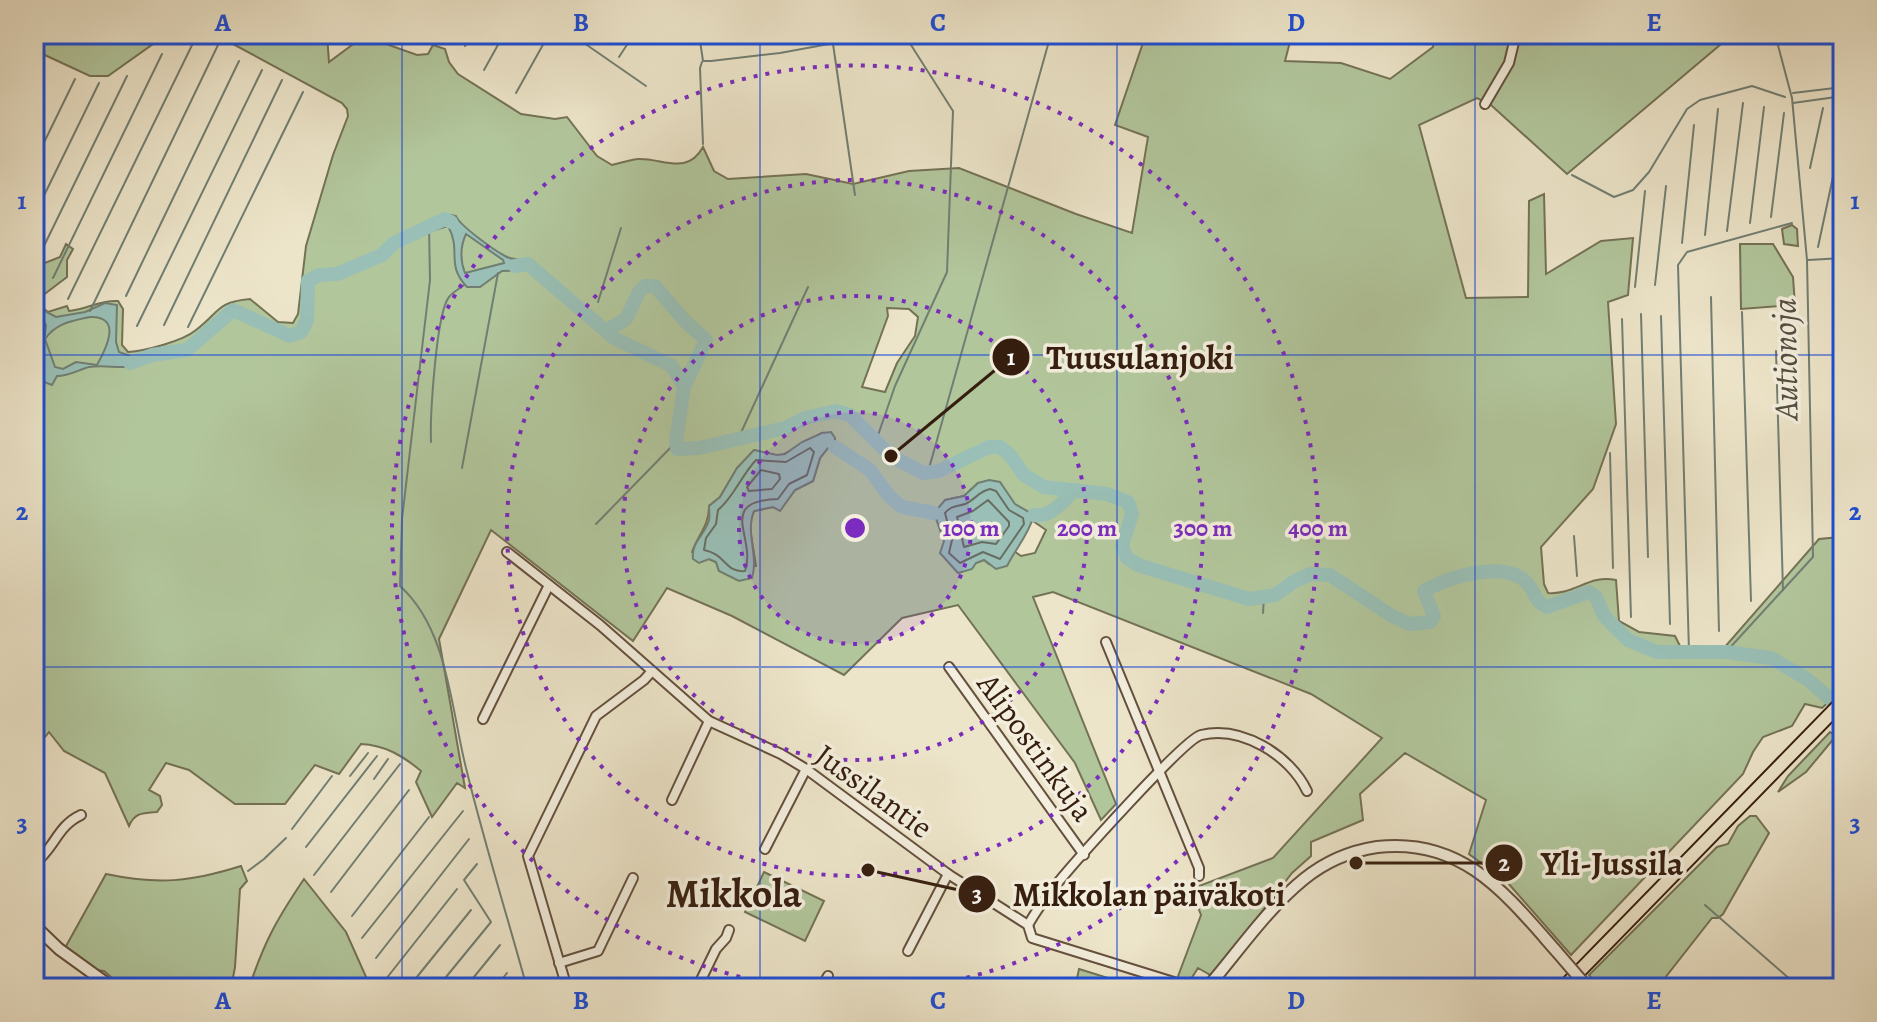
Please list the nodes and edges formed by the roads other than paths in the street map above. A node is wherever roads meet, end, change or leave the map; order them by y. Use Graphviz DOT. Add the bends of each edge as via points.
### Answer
graph roads {
  1 [pos="1516,34"];
  2 [pos="1485,104"];
  3 [pos="507,552"];
  4 [pos="549,585"];
  5 [pos="1106,642"];
  6 [pos="949,667"];
  7 [pos="652,671"];
  8 [pos="1843,701"];
  9 [pos="483,719"];
  10 [pos="709,721"];
  11 [pos="806,769"];
  12 [pos="1159,771"];
  13 [pos="1307,791"];
  14 [pos="672,800"];
  15 [pos="81,815"];
  16 [pos="765,849"];
  17 [pos="1084,855"];
  18 [pos="34,864"];
  19 [pos="948,874"];
  20 [pos="1199,876"];
  21 [pos="633,878"];
  22 [pos="34,925"];
  23 [pos="1028,925"];
  24 [pos="729,930"];
  25 [pos="908,951"];
  26 [pos="559,963"];
  27 [pos="828,976"];
  28 [pos="113,988"];
  29 [pos="567,988"];
  30 [pos="697,988"];
  31 [pos="821,988"];
  32 [pos="1193,988"];
  33 [pos="1207,988"];
  34 [pos="1563,988"];
  35 [pos="1588,988"];
  1 -- 2 [label="street" via="1509,63"];
  3 -- 4 [label="street, Jussilantie"];
  4 -- 7 [label="street, Jussilantie"];
  4 -- 9 [label="street"];
  5 -- 12 [label="street"];
  6 -- 17 [label="street, Alipostinkuja"];
  7 -- 10 [label="street, Jussilantie"];
  7 -- 26 [label="street" via="596,716 528,856"];
  8 -- 34 [label="main road"];
  10 -- 11 [label="street, Jussilantie"];
  10 -- 14 [label="street"];
  11 -- 16 [label="street"];
  11 -- 19 [label="street, Jussilantie"];
  12 -- 13 [label="street" via="1196,736 1220,733 1264,746 1301,778"];
  12 -- 17 [label="street"];
  12 -- 20 [label="street"];
  15 -- 18 [label="street" via="65,822 48,853"];
  17 -- 23 [label="street"];
  19 -- 23 [label="street, Jussilantie"];
  19 -- 25 [label="street"];
  21 -- 26 [label="street" via="598,951"];
  22 -- 28 [label="street"];
  23 -- 32 [label="street, Jussilantie" via="1039,942"];
  24 -- 30 [label="street"];
  26 -- 29 [label="street"];
  27 -- 31 [label="street"];
  33 -- 35 [label="street, bridge" via="1303,880 1348,854 1392,845 1419,846 1471,866 1502,891"];
}
